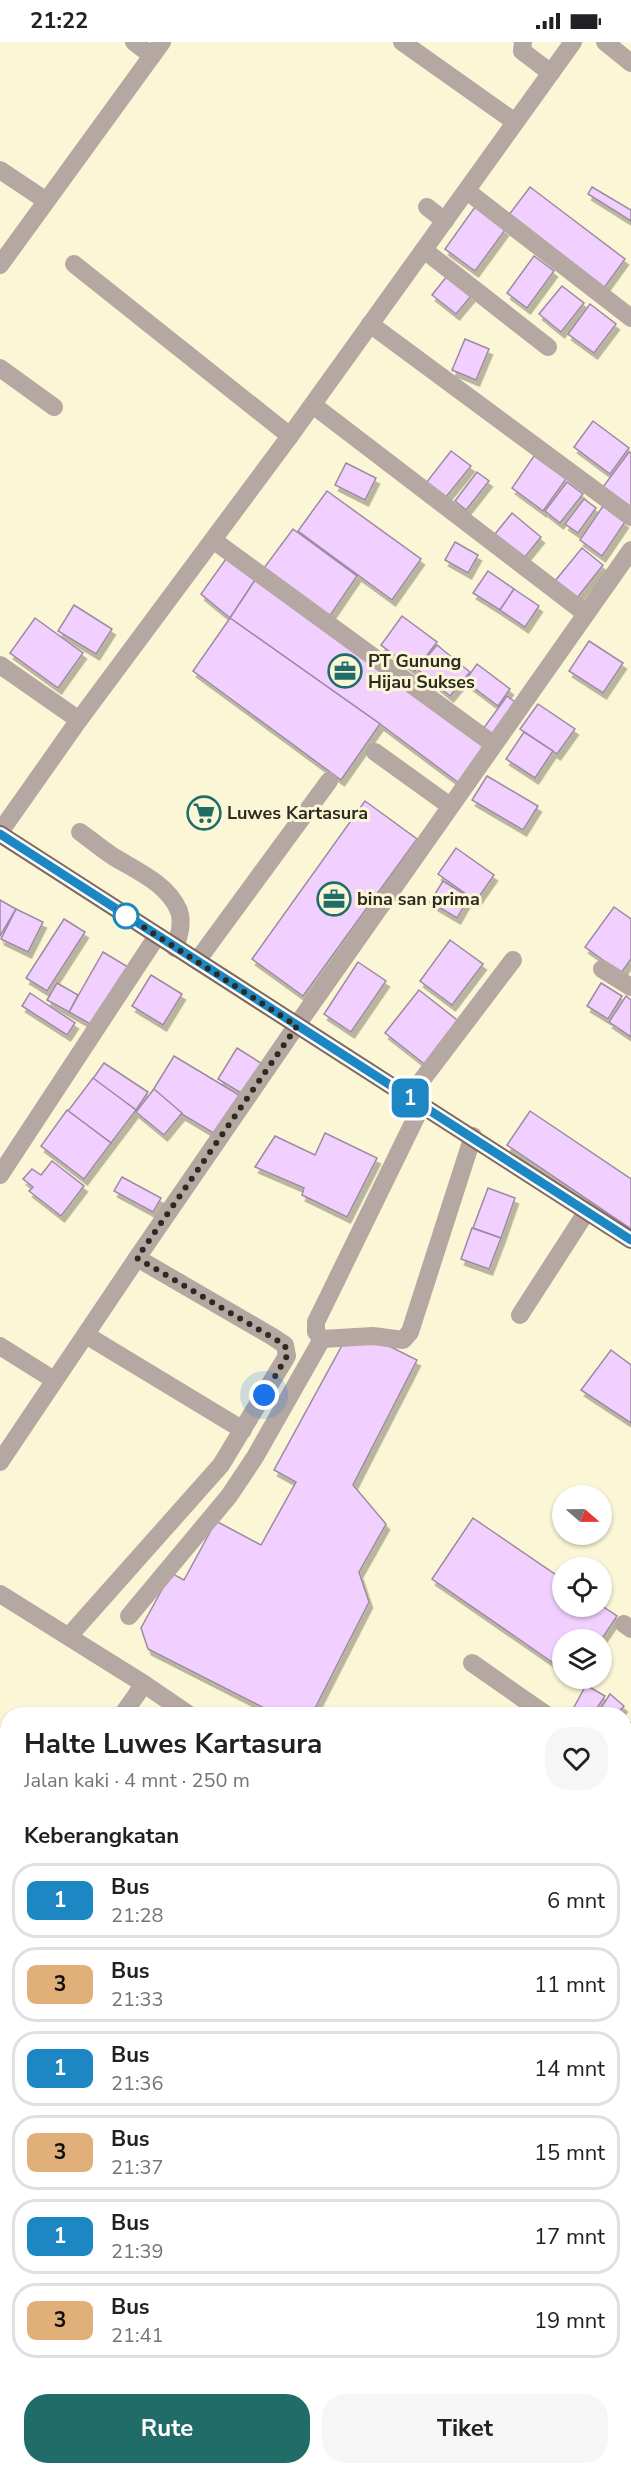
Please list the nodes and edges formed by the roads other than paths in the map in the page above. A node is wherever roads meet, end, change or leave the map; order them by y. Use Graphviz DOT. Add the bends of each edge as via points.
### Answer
graph roads {
  1 [pos="134,42"];
  2 [pos="402,42"];
  3 [pos="523,42"];
  4 [pos="604,42"];
  5 [pos="570,43"];
  6 [pos="157,49"];
  7 [pos="631,63"];
  8 [pos="550,73"];
  9 [pos="515,122"];
  10 [pos="0,170"];
  11 [pos="467,191"];
  12 [pos="45,200"];
  13 [pos="427,207"];
  14 [pos="444,221"];
  15 [pos="424,250"];
  16 [pos="74,264"];
  17 [pos="0,265"];
  18 [pos="631,318"];
  19 [pos="370,324"];
  20 [pos="548,347"];
  21 [pos="0,368"];
  22 [pos="313,405"];
  23 [pos="54,407"];
  24 [pos="290,436"];
  25 [pos="631,517"];
  26 [pos="213,540"];
  27 [pos="631,550"];
  28 [pos="585,613"];
  29 [pos="0,665"];
  30 [pos="80,720"];
  31 [pos="493,744"];
  32 [pos="375,752"];
  33 [pos="329,781"];
  34 [pos="450,806"];
  35 [pos="80,832"];
  36 [pos="0,833"];
  37 [pos="157,936"];
  38 [pos="175,948"];
  39 [pos="513,960"];
  40 [pos="196,961"];
  41 [pos="602,969"];
  42 [pos="631,987"];
  43 [pos="297,1026"];
  44 [pos="416,1101"];
  45 [pos="477,1139"];
  46 [pos="0,1175"];
  47 [pos="587,1211"];
  48 [pos="631,1240"];
  49 [pos="137,1258"];
  50 [pos="520,1315"];
  51 [pos="86,1335"];
  52 [pos="322,1339"];
  53 [pos="0,1346"];
  54 [pos="54,1380"];
  55 [pos="243,1430"];
  56 [pos="0,1462"];
  57 [pos="0,1594"];
  58 [pos="129,1617"];
  59 [pos="69,1636"];
  60 [pos="472,1662"];
  61 [pos="144,1684"];
  62 [pos="128,1707"];
  63 [pos="178,1707"];
  64 [pos="535,1707"];
  1 -- 6 [label="street"];
  2 -- 9 [label="street"];
  3 -- 8 [label="street" via="522,51"];
  4 -- 7 [label="street"];
  5 -- 8 [label="street"];
  6 -- 12 [label="street"];
  8 -- 9 [label="street"];
  9 -- 11 [label="street"];
  10 -- 12 [label="street"];
  11 -- 14 [label="street"];
  11 -- 18 [label="street"];
  12 -- 17 [label="street"];
  13 -- 14 [label="street"];
  14 -- 15 [label="street"];
  15 -- 19 [label="street"];
  15 -- 20 [label="street"];
  16 -- 24 [label="street"];
  19 -- 22 [label="street"];
  19 -- 25 [label="street"];
  21 -- 23 [label="street"];
  22 -- 24 [label="street"];
  22 -- 28 [label="street"];
  24 -- 26 [label="street"];
  26 -- 30 [label="street"];
  26 -- 31 [label="street"];
  27 -- 28 [label="street"];
  28 -- 31 [label="street"];
  29 -- 30 [label="street"];
  30 -- 36 [label="street"];
  31 -- 34 [label="street"];
  32 -- 34 [label="street"];
  33 -- 40 [label="street"];
  34 -- 43 [label="street"];
  35 -- 38 [label="street" via="159,884 171,898 181,922"];
  36 -- 37 [label="main road"];
  37 -- 38 [label="main road"];
  37 -- 46 [label="street"];
  38 -- 40 [label="main road"];
  39 -- 44 [label="street"];
  40 -- 43 [label="main road"];
  41 -- 42 [label="street"];
  43 -- 44 [label="main road"];
  43 -- 49 [label="street"];
  44 -- 45 [label="main road"];
  44 -- 52 [label="street" via="316,1322 316,1332"];
  45 -- 47 [label="main road"];
  45 -- 52 [label="street" via="404,1340 373,1335"];
  47 -- 48 [label="main road"];
  47 -- 50 [label="street"];
  49 -- 51 [label="street"];
  49 -- 55 [label="street" via="285,1345 287,1356"];
  51 -- 54 [label="street"];
  51 -- 55 [label="street"];
  52 -- 58 [label="street" via="229,1496"];
  53 -- 54 [label="street"];
  54 -- 56 [label="street"];
  55 -- 59 [label="street" via="221,1465"];
  57 -- 59 [label="street"];
  59 -- 61 [label="street"];
  60 -- 64 [label="street"];
  61 -- 62 [label="street"];
  61 -- 63 [label="street"];
}
